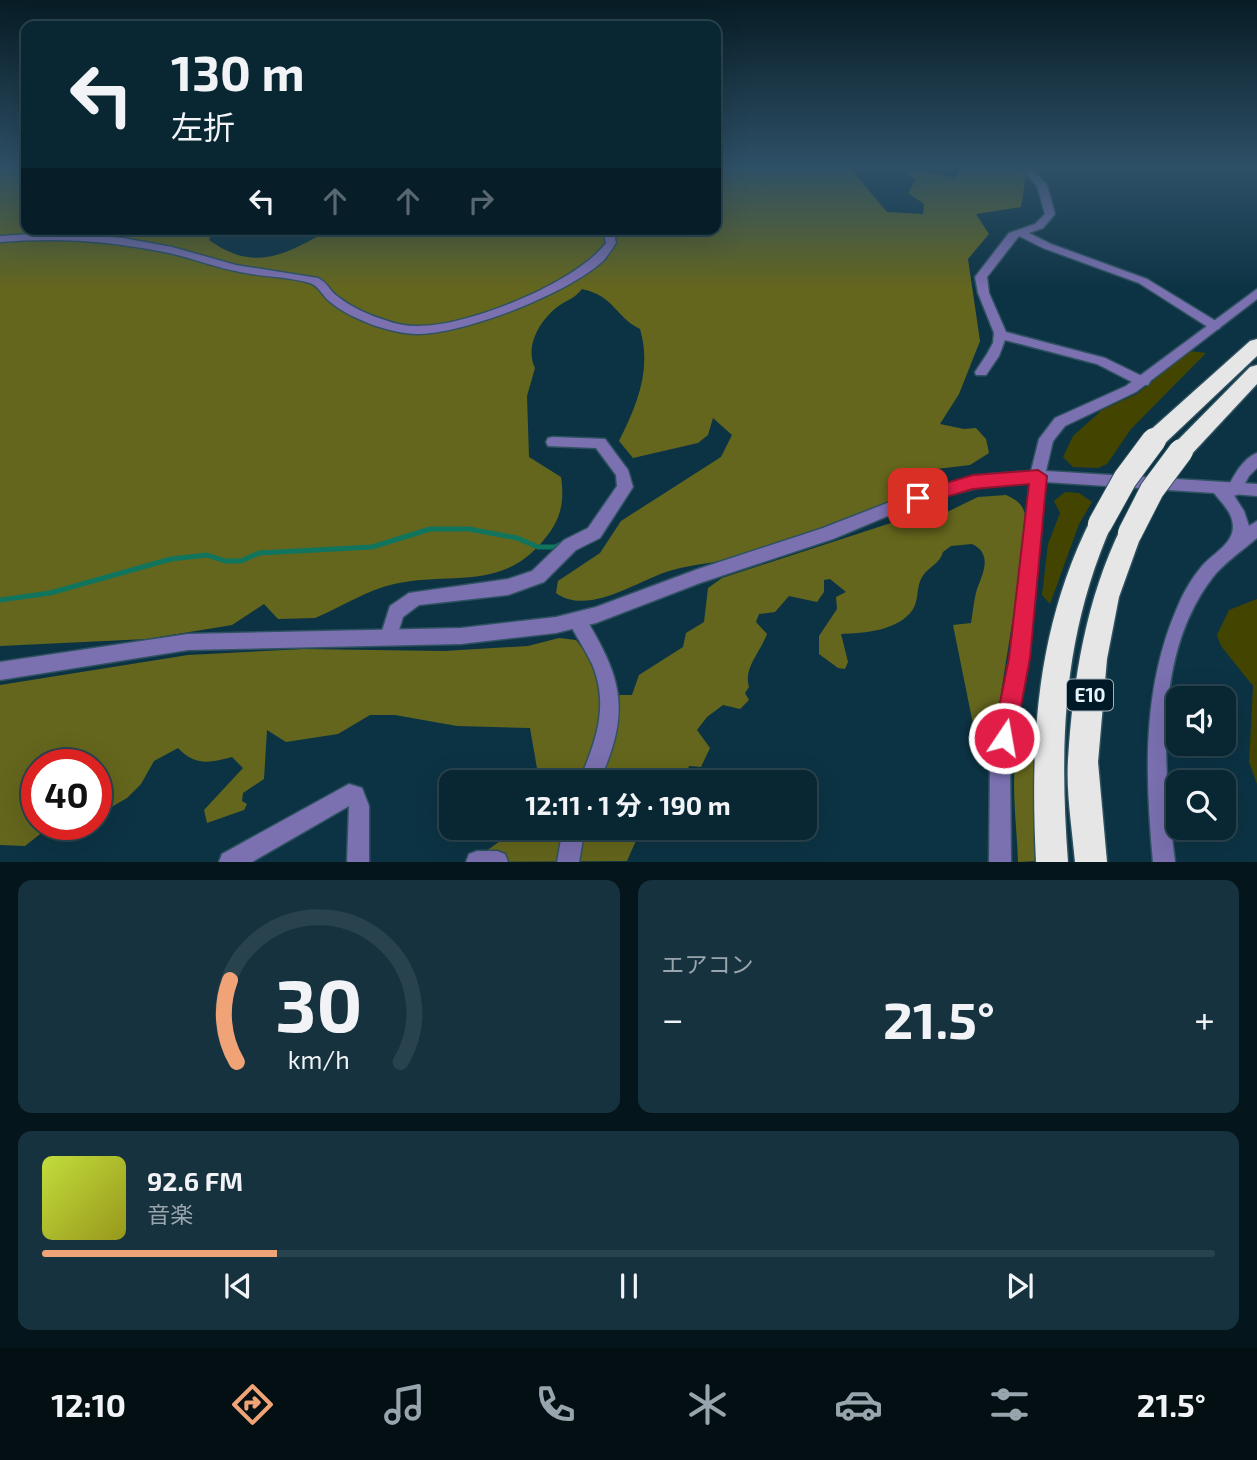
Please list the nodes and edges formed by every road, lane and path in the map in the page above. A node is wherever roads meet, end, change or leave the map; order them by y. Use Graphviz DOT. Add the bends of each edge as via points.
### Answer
graph roads {
  1 [pos="1048,208"];
  2 [pos="1019,232"];
  3 [pos="609,235"];
  4 [pos="0,239"];
  5 [pos="1257,293"];
  6 [pos="1215,326"];
  7 [pos="1002,335"];
  8 [pos="1257,345"];
  9 [pos="981,372"];
  10 [pos="1257,372"];
  11 [pos="1143,382"];
  12 [pos="553,442"];
  13 [pos="1257,459"];
  14 [pos="1038,476"];
  15 [pos="1227,490"];
  16 [pos="1257,490"];
  17 [pos="1257,528"];
  18 [pos="1232,548"];
  19 [pos="577,620"];
  20 [pos="389,637"];
  21 [pos="0,671"];
  22 [pos="594,770"];
  23 [pos="571,840"];
  24 [pos="230,862"];
  25 [pos="358,862"];
  26 [pos="477,862"];
  27 [pos="497,862"];
  28 [pos="568,862"];
  29 [pos="1000,862"];
  30 [pos="1052,862"];
  31 [pos="1091,862"];
  32 [pos="1164,862"];
  1 -- 2 [label="street" via="1050,214 1039,226"];
  2 -- 6 [label="street" via="1143,281"];
  2 -- 7 [label="street" via="981,277"];
  3 -- 4 [label="street" via="611,243 601,259 569,280 460,324 417,330 355,313 319,283 233,268 196,256 59,237"];
  5 -- 6 [label="street"];
  6 -- 11 [label="street"];
  7 -- 9 [label="street" via="998,350"];
  7 -- 11 [label="street" via="1101,361"];
  8 -- 30 [label="highway, E10, bridge" via="1154,440 1125,479 1077,578 1059,648 1049,739"];
  10 -- 31 [label="highway, E10, bridge" via="1181,451 1152,490 1106,597 1083,762"];
  11 -- 14 [label="street" via="1054,427 1043,447"];
  12 -- 20 [label="street" via="600,443 623,474 625,487 599,527 524,584 408,601 396,612"];
  13 -- 15 [label="street"];
  14 -- 15 [label="street"];
  14 -- 19 [label="street" via="944,489"];
  14 -- 29 [label="street" via="1019,658 1000,764"];
  15 -- 16 [label="street"];
  15 -- 18 [label="street" via="1243,525"];
  17 -- 18 [label="street"];
  18 -- 32 [label="street" via="1205,575 1185,606 1169,654 1157,771"];
  19 -- 20 [label="street" via="489,635"];
  19 -- 22 [label="street" via="610,682 607,739"];
  20 -- 21 [label="street" via="188,642"];
  23 -- 28 [label="street"];
  24 -- 25 [label="street" via="349,794 359,806"];
  26 -- 27 [label="street"];
}
